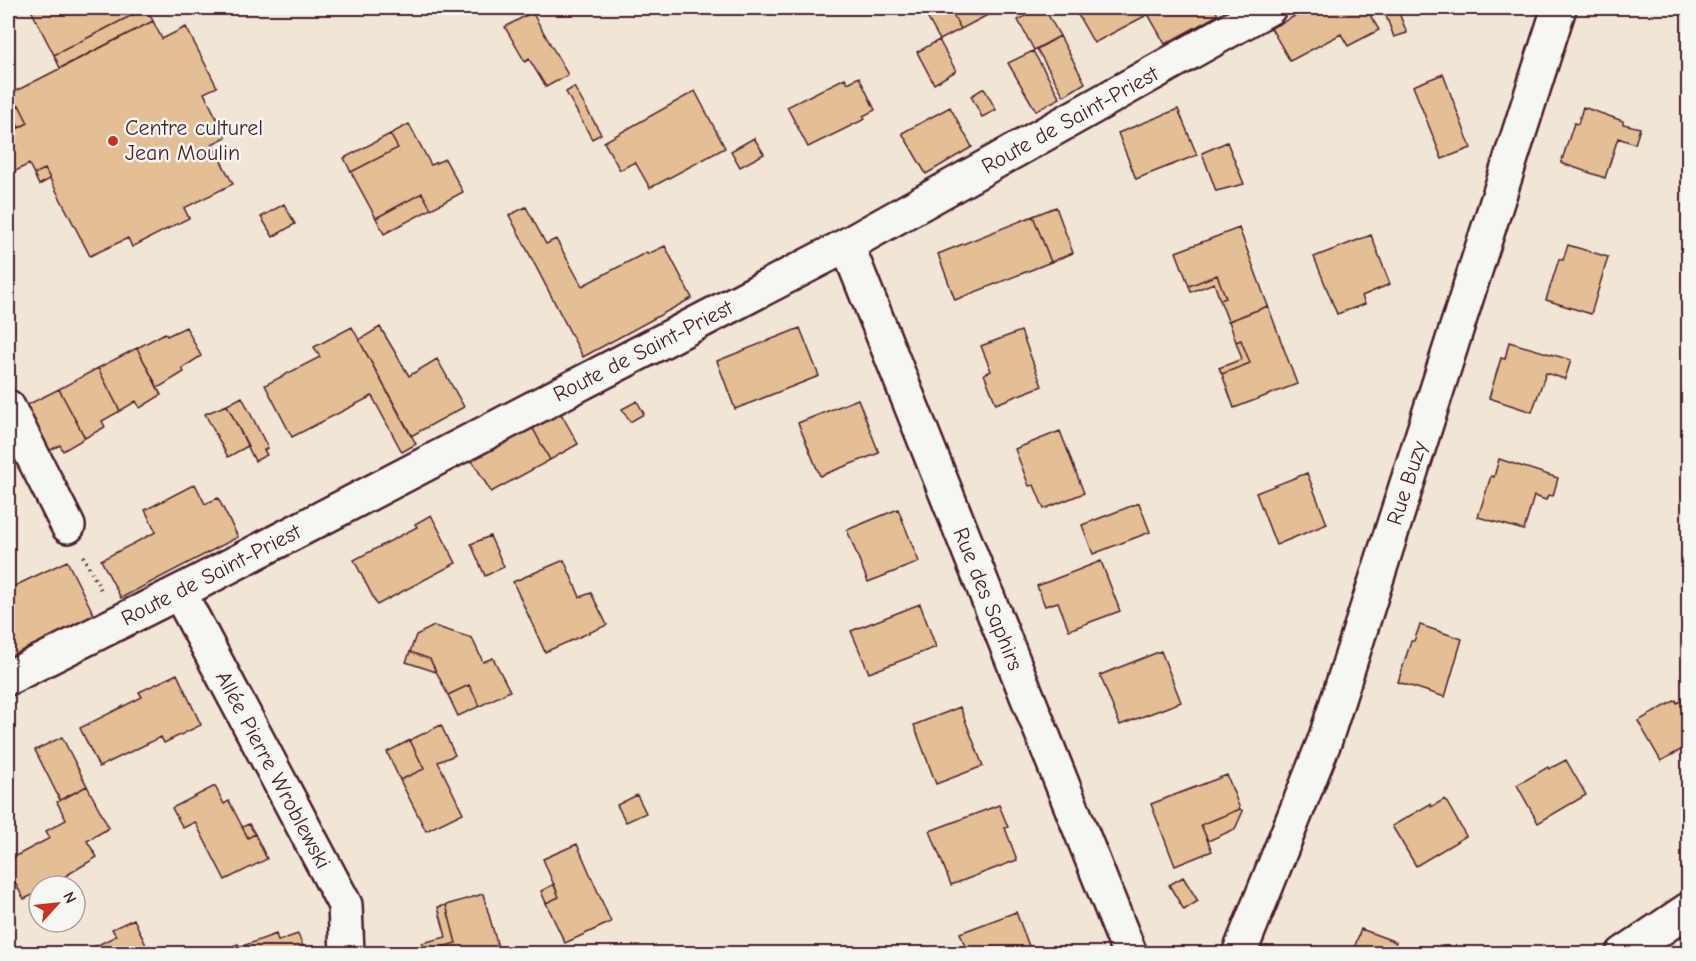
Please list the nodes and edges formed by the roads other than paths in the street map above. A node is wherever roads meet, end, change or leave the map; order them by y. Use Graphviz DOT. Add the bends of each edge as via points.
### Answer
graph roads {
  1 [pos="1269,8"];
  2 [pos="1559,8"];
  3 [pos="847,245"];
  4 [pos="8,407"];
  5 [pos="68,526"];
  6 [pos="179,592"];
  7 [pos="8,678"];
  8 [pos="1689,910"];
  9 [pos="347,954"];
  10 [pos="1130,954"];
  11 [pos="1239,954"];
  12 [pos="1623,954"];
  1 -- 3 [label="street, Route de Saint-Priest"];
  2 -- 11 [label="street, Rue Buzy" via="1325,740"];
  3 -- 6 [label="street, Route de Saint-Priest"];
  3 -- 10 [label="street, Rue des Saphirs"];
  4 -- 5 [label="street"];
  6 -- 7 [label="street, Route de Saint-Priest"];
  6 -- 9 [label="street, Allée Pierre Wroblewski" via="345,905"];
  8 -- 12 [label="street"];
}
